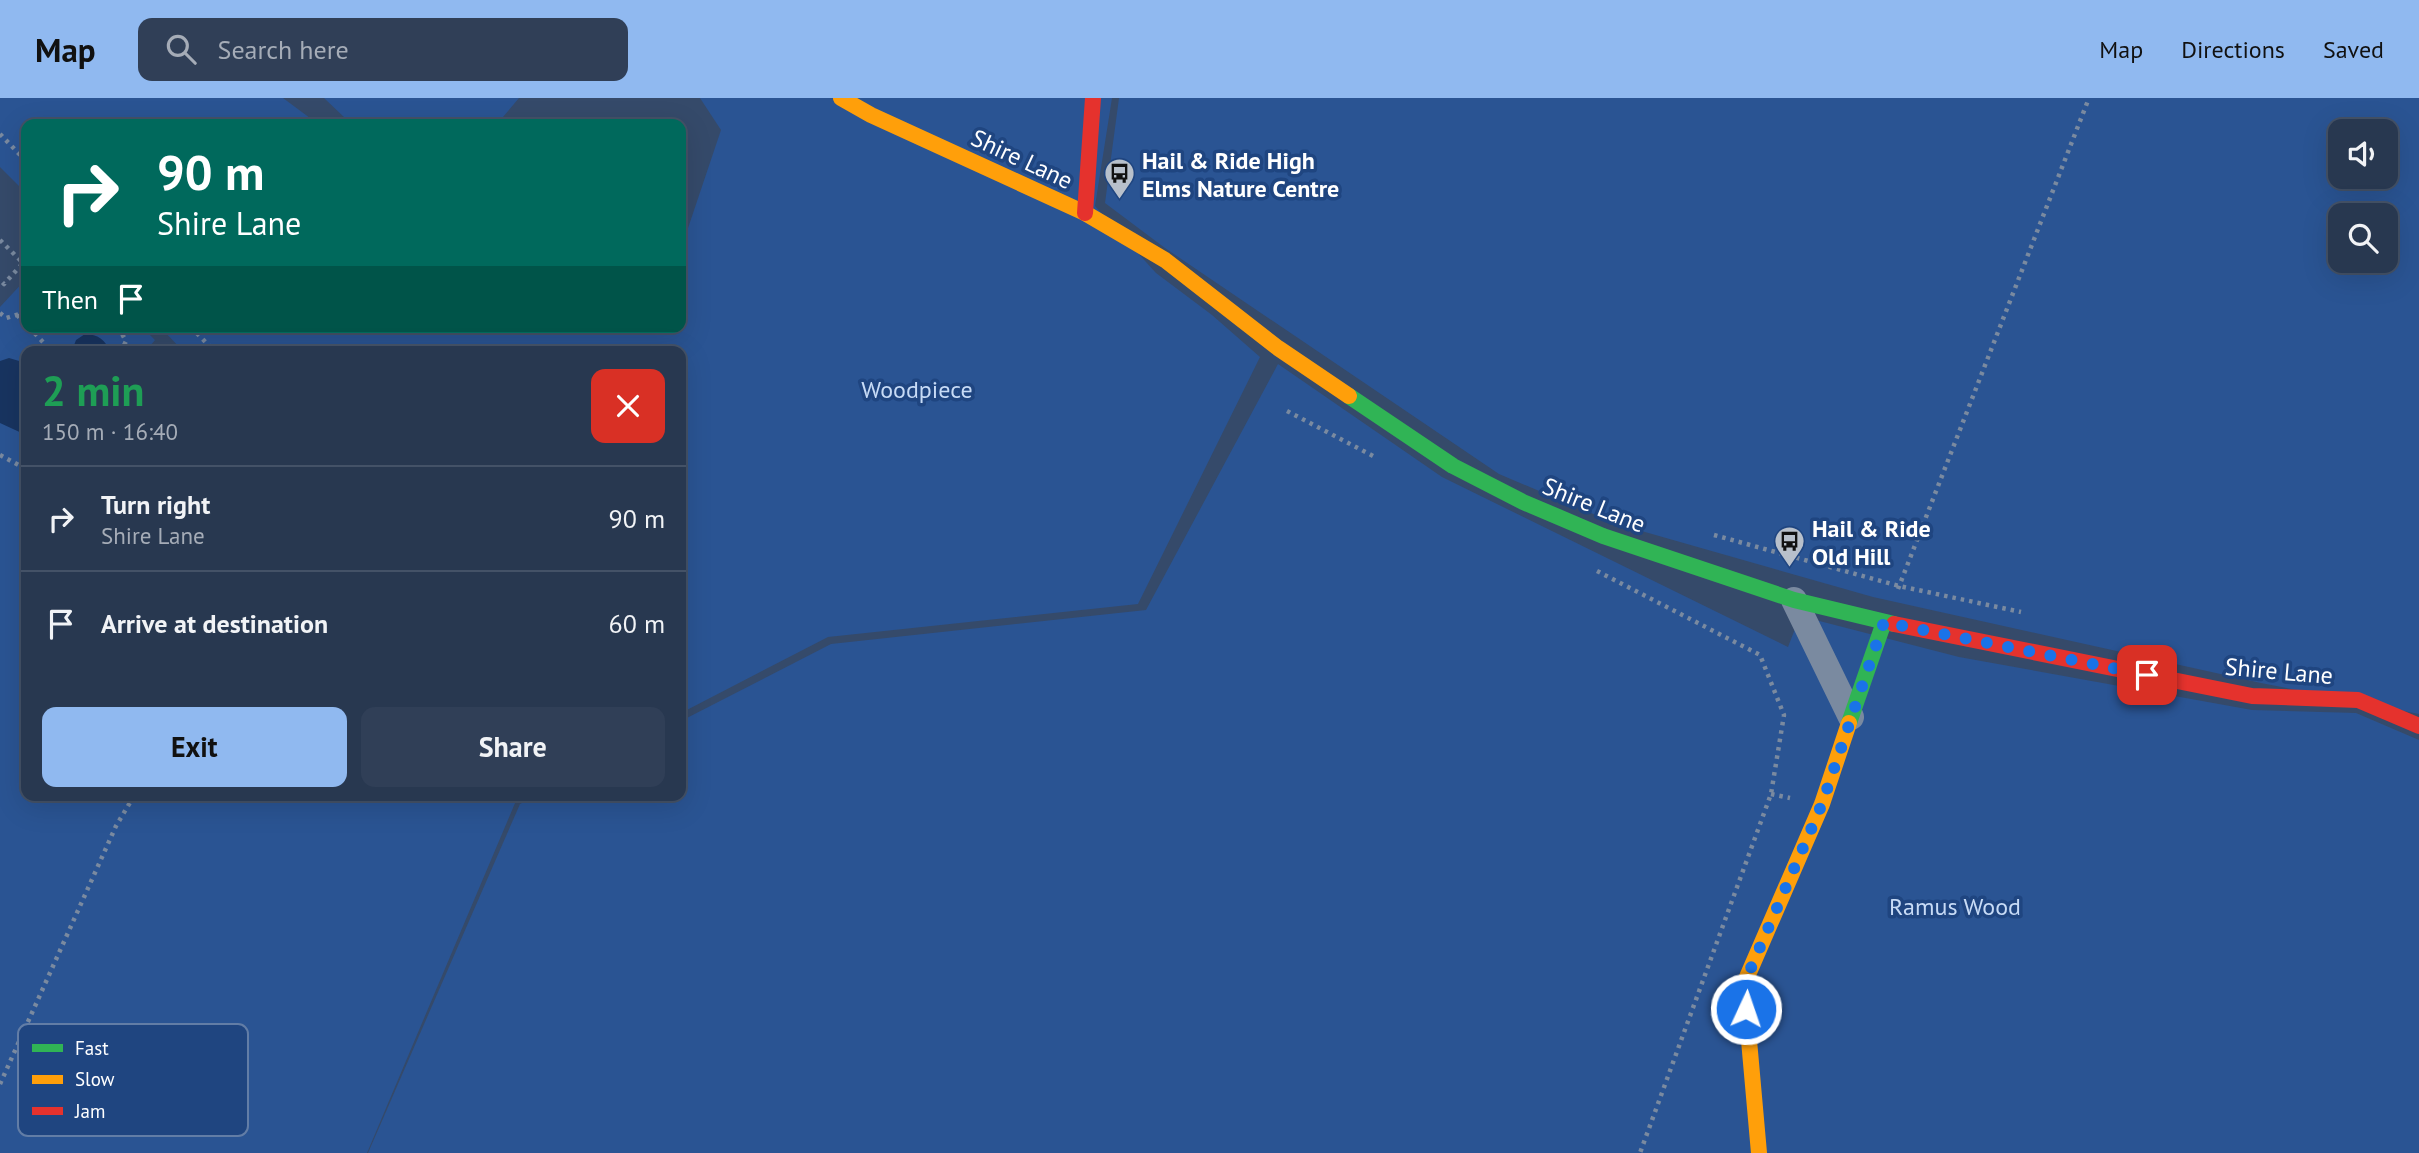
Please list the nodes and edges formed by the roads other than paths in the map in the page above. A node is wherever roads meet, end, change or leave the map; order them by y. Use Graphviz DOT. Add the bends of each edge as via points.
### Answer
graph roads {
  1 [pos="841,98"];
  2 [pos="1093,98"];
  3 [pos="1085,213"];
  4 [pos="1794,600"];
  5 [pos="1884,622"];
  6 [pos="1851,718"];
  7 [pos="2419,726"];
  8 [pos="1759,1153"];
  1 -- 3 [label="street, Shire Lane"];
  2 -- 3 [label="street"];
  3 -- 4 [label="street, Shire Lane" via="1164,260 1279,348 1453,466 1603,536"];
  4 -- 5 [label="street, Shire Lane"];
  4 -- 6 [label="street"];
  5 -- 6 [label="street"];
  5 -- 7 [label="street, Shire Lane" via="2252,696 2358,699"];
  6 -- 8 [label="street" via="1822,804 1744,984"];
}
